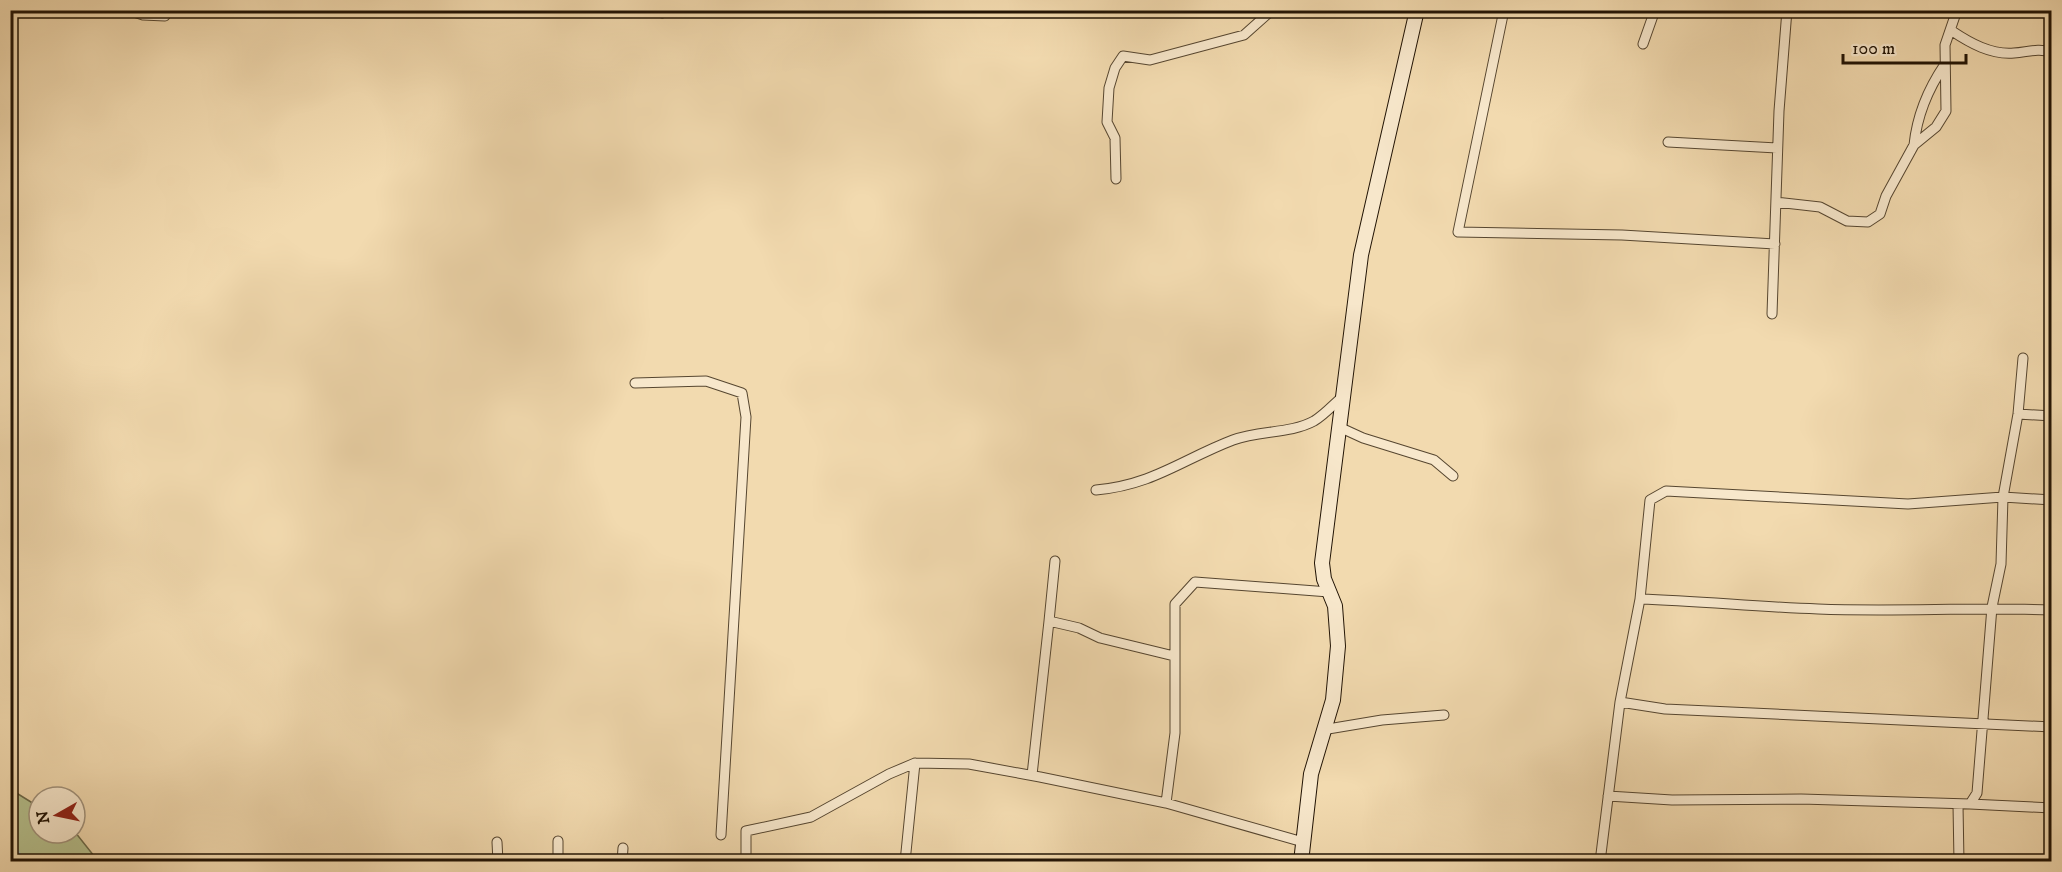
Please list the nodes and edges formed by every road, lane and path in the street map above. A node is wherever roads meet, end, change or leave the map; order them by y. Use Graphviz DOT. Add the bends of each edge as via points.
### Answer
graph roads {
  1 [pos="128,10"];
  2 [pos="672,10"];
  3 [pos="1272,10"];
  4 [pos="1417,10"];
  5 [pos="1504,10"];
  6 [pos="1656,10"];
  7 [pos="1788,10"];
  8 [pos="1957,10"];
  9 [pos="662,13"];
  10 [pos="165,16"];
  11 [pos="1952,31"];
  12 [pos="1643,44"];
  13 [pos="2052,52"];
  14 [pos="1945,64"];
  15 [pos="1668,142"];
  16 [pos="1914,144"];
  17 [pos="1778,148"];
  18 [pos="1116,178"];
  19 [pos="1776,202"];
  20 [pos="1774,244"];
  21 [pos="1772,314"];
  22 [pos="2023,358"];
  23 [pos="635,383"];
  24 [pos="1342,397"];
  25 [pos="2018,414"];
  26 [pos="2052,416"];
  27 [pos="1339,427"];
  28 [pos="1453,476"];
  29 [pos="1096,490"];
  30 [pos="2003,497"];
  31 [pos="2052,500"];
  32 [pos="1056,561"];
  33 [pos="1329,592"];
  34 [pos="1641,599"];
  35 [pos="1992,607"];
  36 [pos="2052,610"];
  37 [pos="1049,621"];
  38 [pos="1174,656"];
  39 [pos="1620,702"];
  40 [pos="1444,714"];
  41 [pos="1980,725"];
  42 [pos="2052,727"];
  43 [pos="1322,730"];
  44 [pos="915,763"];
  45 [pos="1032,775"];
  46 [pos="1608,796"];
  47 [pos="1166,803"];
  48 [pos="1970,804"];
  49 [pos="1958,805"];
  50 [pos="2052,808"];
  51 [pos="721,835"];
  52 [pos="558,841"];
  53 [pos="497,842"];
  54 [pos="1303,842"];
  55 [pos="623,848"];
  56 [pos="498,861"];
  57 [pos="558,861"];
  58 [pos="622,861"];
  59 [pos="746,861"];
  60 [pos="905,861"];
  61 [pos="1301,861"];
  62 [pos="1600,861"];
  63 [pos="1959,861"];
  1 -- 10 [label="street"];
  2 -- 9 [label="street"];
  3 -- 18 [label="street" via="1244,35 1150,60 1123,56 1109,88 1107,122 1115,138"];
  4 -- 24 [label="street" via="1361,255"];
  5 -- 20 [label="street" via="1458,232 1622,235"];
  6 -- 12 [label="street"];
  7 -- 17 [label="street"];
  8 -- 11 [label="street"];
  11 -- 13 [label="street" via="1973,45 1999,52"];
  11 -- 14 [label="street" via="1945,45"];
  14 -- 16 [label="street" via="1925,99"];
  14 -- 16 [label="street" via="1946,111 1936,127"];
  15 -- 17 [label="street"];
  16 -- 19 [label="street" via="1880,214 1868,222 1847,221 1820,207"];
  17 -- 19 [label="street"];
  19 -- 20 [label="street"];
  20 -- 21 [label="street"];
  22 -- 25 [label="street"];
  23 -- 51 [label="street" via="705,381 742,393 746,417"];
  24 -- 27 [label="street"];
  24 -- 29 [label="street" via="1314,420 1297,427 1233,440 1158,476 1121,488"];
  25 -- 26 [label="street"];
  25 -- 30 [label="street"];
  27 -- 28 [label="street" via="1434,460"];
  27 -- 33 [label="street" via="1322,564"];
  30 -- 31 [label="street"];
  30 -- 34 [label="street" via="1908,504 1666,491 1650,500"];
  30 -- 35 [label="street" via="2001,564"];
  32 -- 37 [label="street"];
  33 -- 38 [label="street" via="1196,582 1174,604"];
  33 -- 43 [label="street" via="1335,606 1338,646 1333,700"];
  34 -- 35 [label="street" via="1819,609"];
  34 -- 39 [label="street"];
  35 -- 36 [label="street"];
  35 -- 41 [label="street"];
  37 -- 38 [label="street"];
  37 -- 45 [label="street"];
  38 -- 47 [label="street" via="1175,733"];
  39 -- 41 [label="street" via="1665,709"];
  39 -- 46 [label="street"];
  40 -- 43 [label="street"];
  41 -- 42 [label="street"];
  41 -- 48 [label="street" via="1977,794"];
  43 -- 54 [label="street" via="1311,774"];
  44 -- 45 [label="street" via="969,764"];
  44 -- 59 [label="street" via="811,818 747,831"];
  44 -- 60 [label="street"];
  45 -- 47 [label="street"];
  46 -- 49 [label="street"];
  46 -- 62 [label="street"];
  47 -- 54 [label="street"];
  48 -- 49 [label="street"];
  48 -- 50 [label="street"];
  49 -- 63 [label="street"];
  52 -- 57 [label="street"];
  53 -- 56 [label="street"];
  54 -- 61 [label="street"];
  55 -- 58 [label="street"];
}
